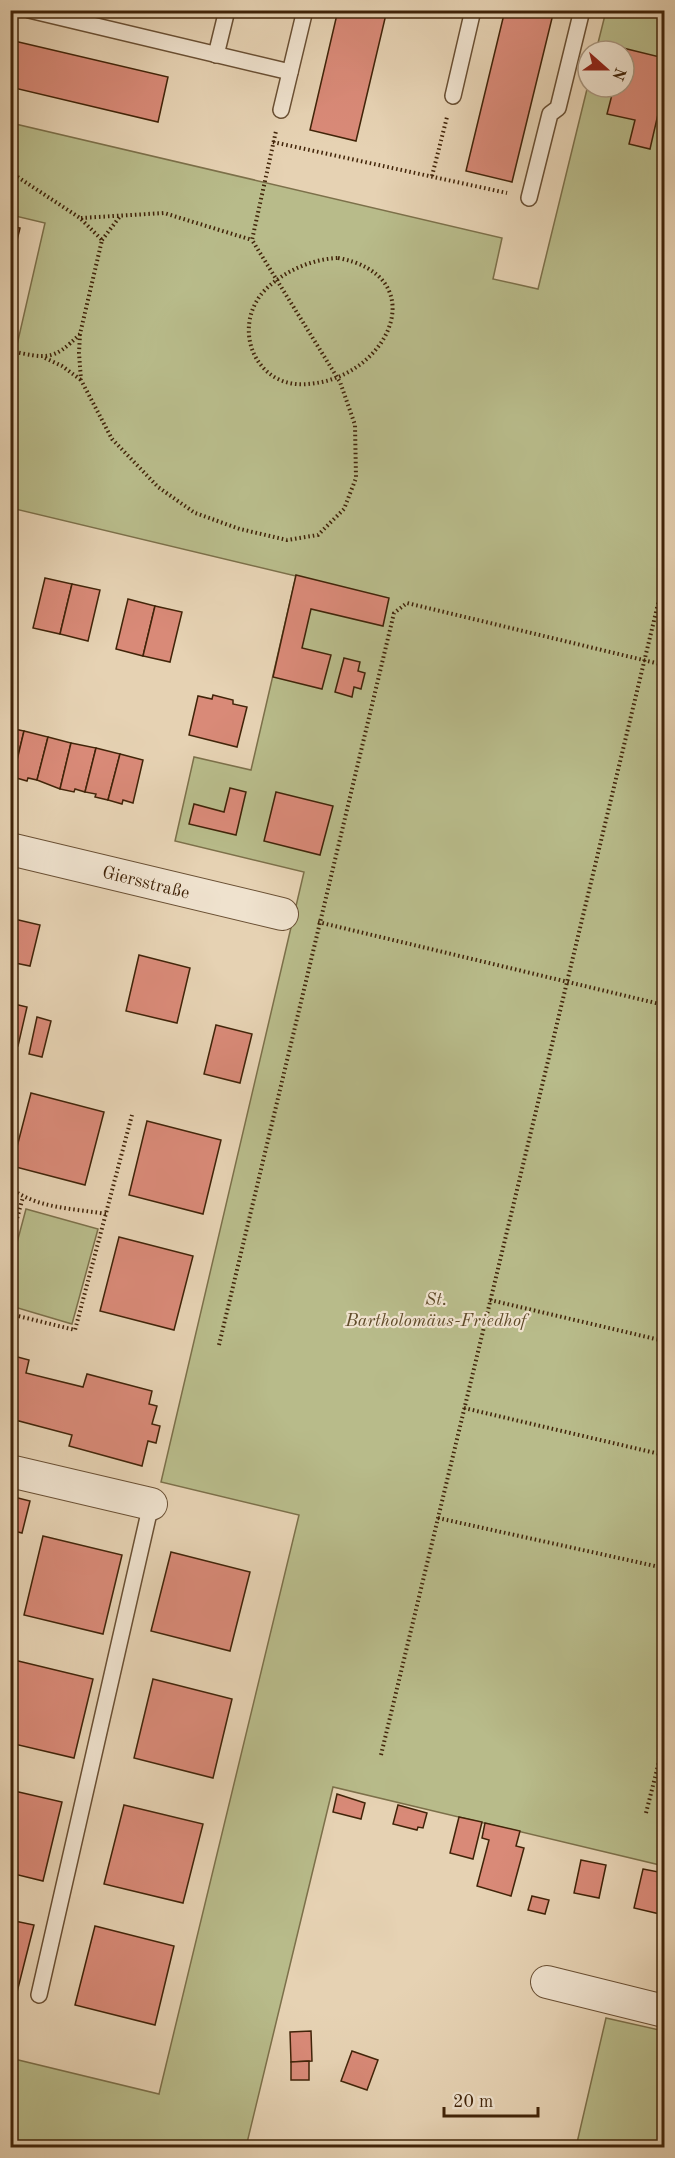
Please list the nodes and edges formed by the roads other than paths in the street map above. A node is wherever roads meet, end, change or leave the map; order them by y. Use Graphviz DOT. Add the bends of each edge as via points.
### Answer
graph roads {
  1 [pos="29,10"];
  2 [pos="227,10"];
  3 [pos="305,10"];
  4 [pos="473,10"];
  5 [pos="582,10"];
  6 [pos="216,55"];
  7 [pos="290,72"];
  8 [pos="453,96"];
  9 [pos="281,110"];
  10 [pos="530,198"];
  11 [pos="10,849"];
  12 [pos="296,917"];
  13 [pos="10,1471"];
  14 [pos="151,1504"];
  15 [pos="547,1982"];
  16 [pos="39,1995"];
  17 [pos="664,2011"];
  1 -- 6 [label="lane"];
  2 -- 6 [label="lane"];
  3 -- 7 [label="lane"];
  4 -- 8 [label="lane"];
  5 -- 10 [label="lane" via="558,108 550,114"];
  6 -- 7 [label="lane"];
  7 -- 9 [label="lane"];
  11 -- 12 [label="street, Giersstraße"];
  13 -- 14 [label="street"];
  14 -- 16 [label="lane"];
  15 -- 17 [label="street"];
}
